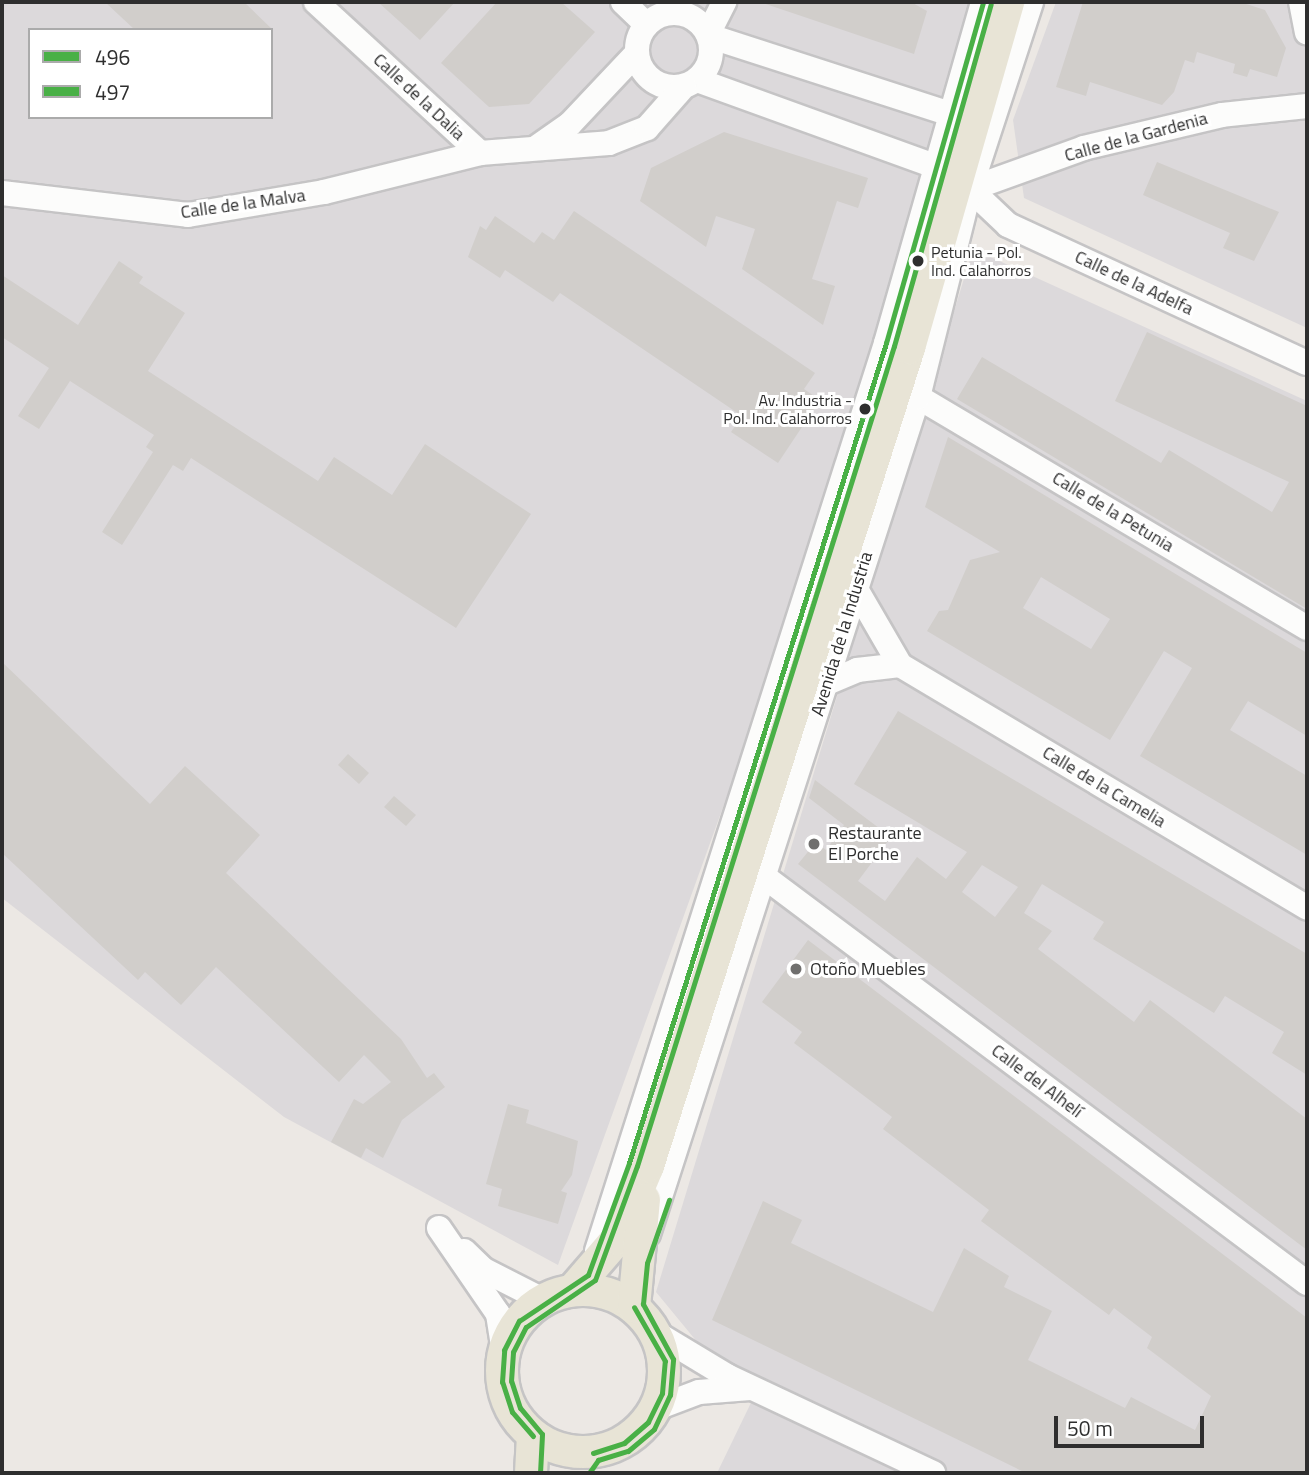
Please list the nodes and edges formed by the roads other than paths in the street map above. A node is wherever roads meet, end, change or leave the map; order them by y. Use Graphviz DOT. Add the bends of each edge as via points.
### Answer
graph roads {
  1 [pos="316,2"];
  2 [pos="623,2"];
  3 [pos="724,2"];
  4 [pos="983,2"];
  5 [pos="1008,2"];
  6 [pos="1031,2"];
  7 [pos="1301,2"];
  8 [pos="675,7"];
  9 [pos="647,25"];
  10 [pos="1307,32"];
  11 [pos="709,35"];
  12 [pos="636,54"];
  13 [pos="691,83"];
  14 [pos="1307,106"];
  15 [pos="947,113"];
  16 [pos="537,147"];
  17 [pos="480,153"];
  18 [pos="934,166"];
  19 [pos="970,189"];
  20 [pos="2,193"];
  21 [pos="1307,363"];
  22 [pos="918,397"];
  23 [pos="856,589"];
  24 [pos="1307,628"];
  25 [pos="900,665"];
  26 [pos="827,683"];
  27 [pos="766,878"];
  28 [pos="1307,908"];
  29 [pos="648,1166"];
  30 [pos="638,1261"];
  31 [pos="581,1282"];
  32 [pos="1307,1283"];
  33 [pos="543,1300"];
  34 [pos="634,1307"];
  35 [pos="654,1332"];
  36 [pos="504,1350"];
  37 [pos="757,1388"];
  38 [pos="654,1409"];
  39 [pos="533,1436"];
  40 [pos="586,1463"];
  41 [pos="531,1473"];
  42 [pos="933,1473"];
  1 -- 17 [label="street, Calle de la Dalia"];
  2 -- 9 [label="street"];
  3 -- 11 [label="street"];
  4 -- 15 [label="street"];
  5 -- 29 [label="main road, Avenida de la Industria" via="909,348"];
  6 -- 19 [label="street, Avenida de la Industria"];
  7 -- 10 [label="street"];
  8 -- 9 [label="street"];
  8 -- 11 [label="street"];
  9 -- 12 [label="street"];
  11 -- 13 [label="street" via="711,53"];
  11 -- 15 [label="street"];
  12 -- 13 [label="street" via="657,84"];
  12 -- 16 [label="street, Calle de la Dalia" via="570,124"];
  13 -- 16 [label="street, Calle de la Dalia" via="646,128 609,143"];
  13 -- 18 [label="street"];
  14 -- 19 [label="street, Calle de la Gardenia" via="1222,115 1084,148"];
  15 -- 18 [label="street"];
  16 -- 17 [label="street, Calle de la Dalia"];
  17 -- 20 [label="street, Calle de la Malva" via="324,192 188,215"];
  18 -- 31 [label="street" via="882,356"];
  19 -- 21 [label="street, Calle de la Adelfa" via="1008,225"];
  19 -- 22 [label="street, Avenida de la Industria"];
  22 -- 23 [label="street, Avenida de la Industria"];
  22 -- 24 [label="street, Calle de la Petunia"];
  23 -- 25 [label="street, Calle de la Camelia"];
  23 -- 26 [label="street, Avenida de la Industria"];
  25 -- 26 [label="street" via="857,670"];
  25 -- 28 [label="street, Calle de la Camelia"];
  26 -- 27 [label="street, Avenida de la Industria"];
  27 -- 30 [label="street, Avenida de la Industria"];
  27 -- 32 [label="street, Calle del Alhelí"];
  29 -- 30 [label="main road, Avenida de la Industria"];
  29 -- 31 [label="main road, Avenida de la Industria" via="617,1239"];
  30 -- 34 [label="main road, Avenida de la Industria"];
  31 -- 33 [label="main road"];
  31 -- 34 [label="main road"];
  33 -- 36 [label="main road" via="519,1321"];
  33 -- 36 [label="street" via="484,1270 439,1228 498,1314"];
  34 -- 35 [label="main road"];
  35 -- 37 [label="street"];
  35 -- 38 [label="main road" via="665,1361"];
  36 -- 39 [label="main road" via="505,1392"];
  37 -- 38 [label="street" via="699,1391"];
  37 -- 42 [label="street"];
  38 -- 40 [label="main road" via="624,1443"];
  39 -- 40 [label="main road"];
  39 -- 41 [label="main road"];
}
